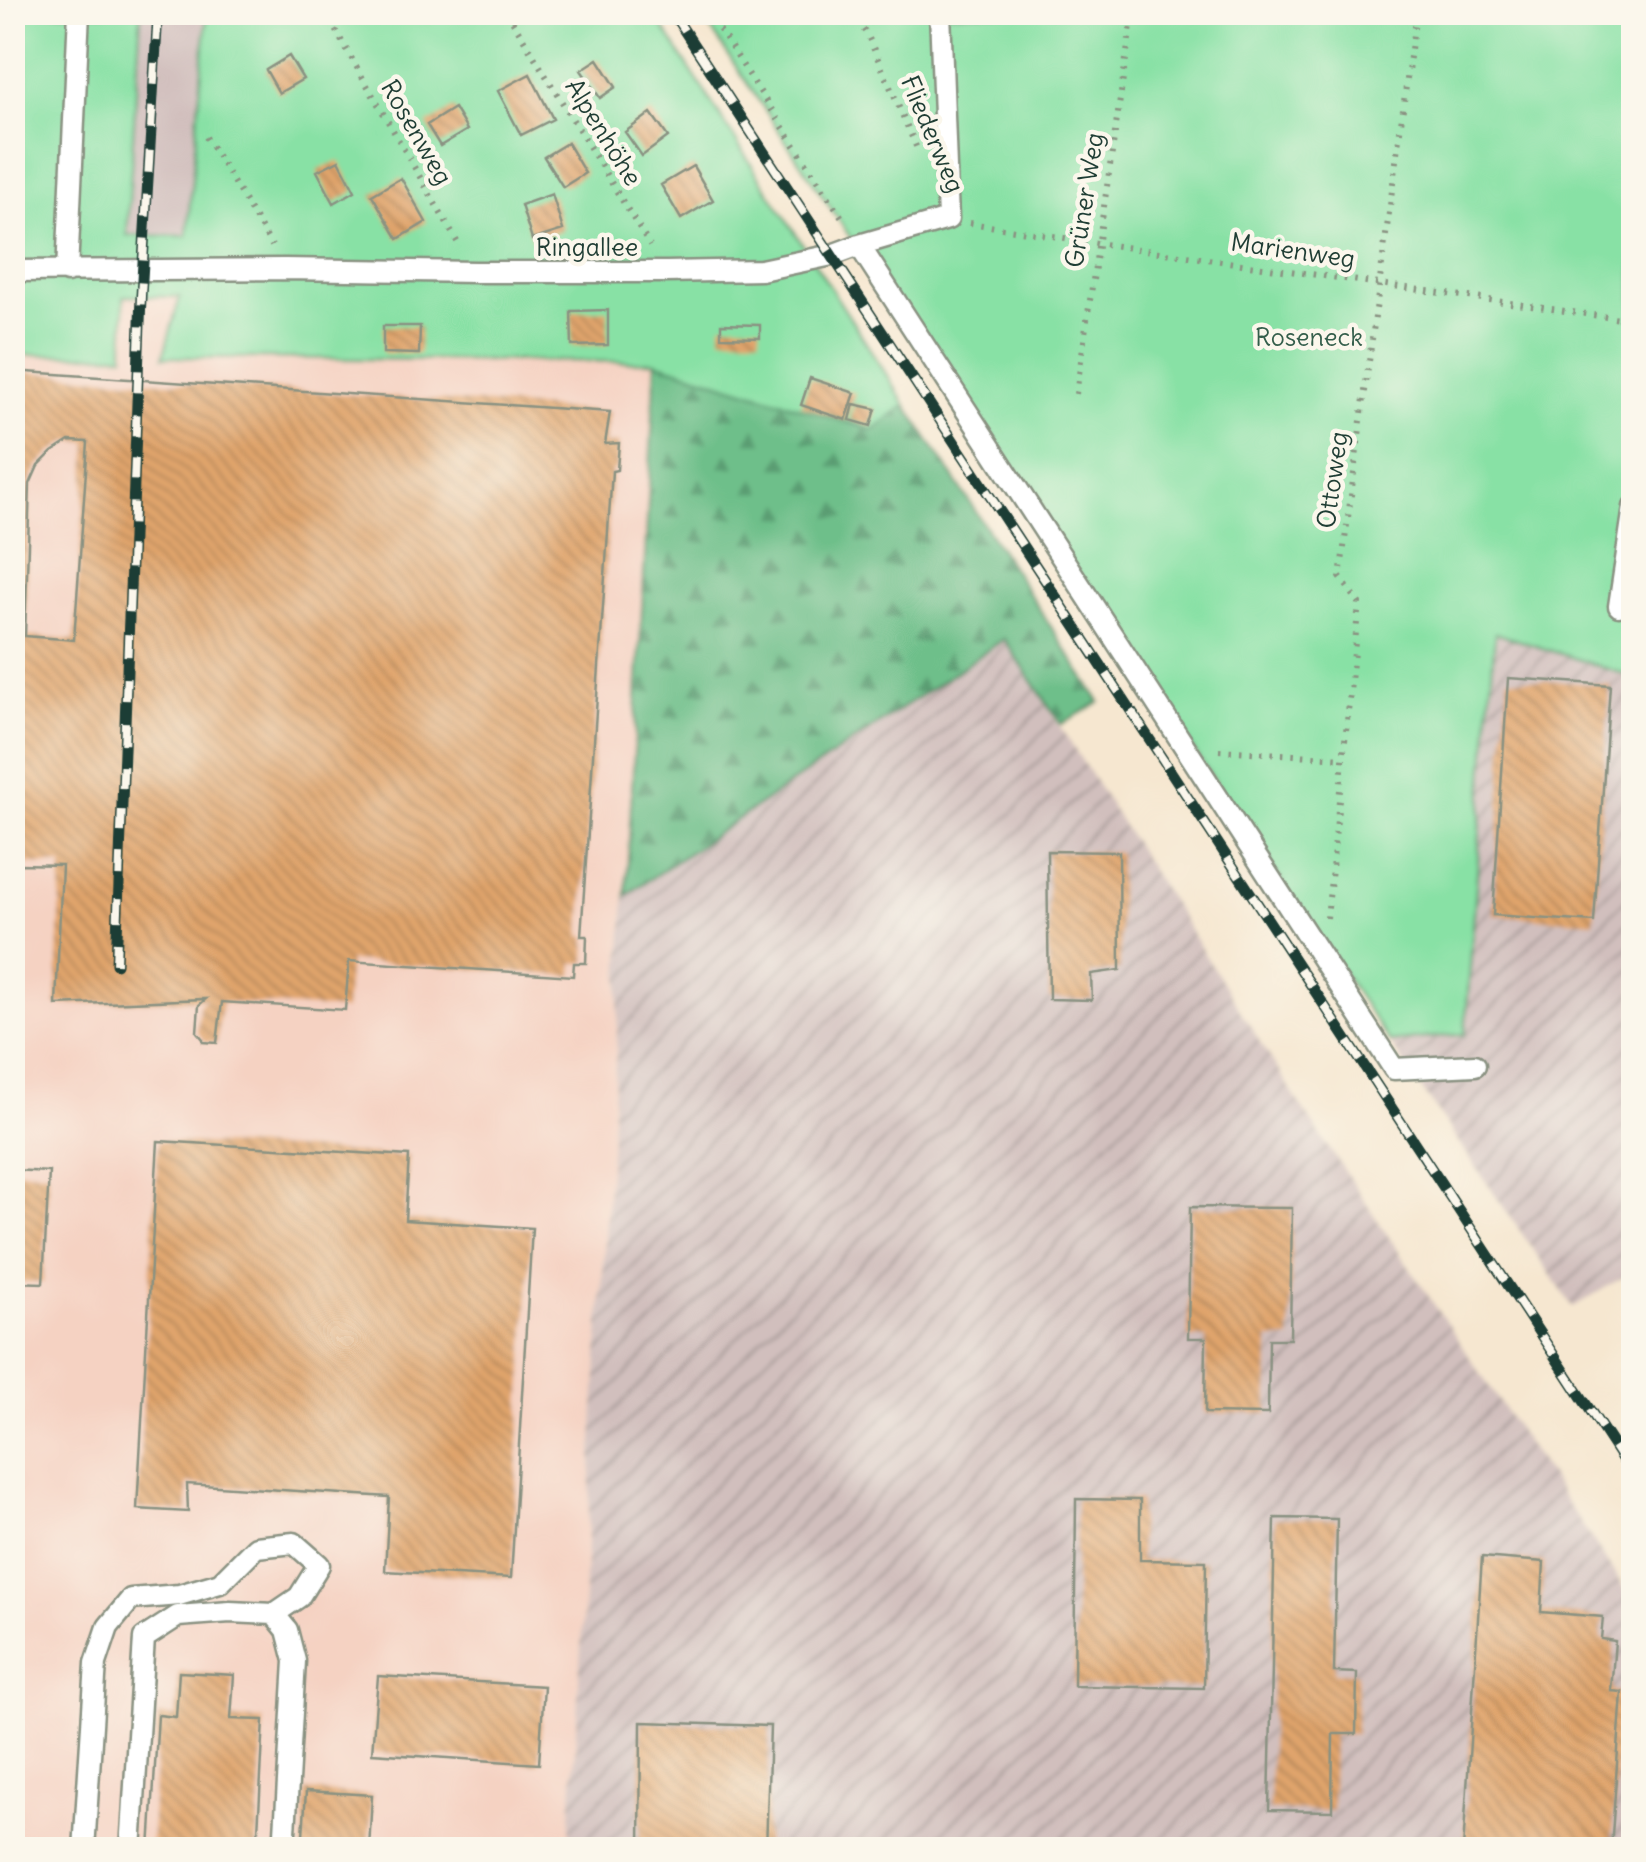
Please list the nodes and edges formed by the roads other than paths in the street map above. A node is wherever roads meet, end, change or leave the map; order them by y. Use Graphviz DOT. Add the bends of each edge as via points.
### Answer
graph roads {
  1 [pos="79,12"];
  2 [pos="940,12"];
  3 [pos="859,244"];
  4 [pos="12,271"];
  5 [pos="66,272"];
  6 [pos="1634,507"];
  7 [pos="1619,606"];
  8 [pos="1475,1065"];
  9 [pos="274,1614"];
  10 [pos="84,1850"];
  11 [pos="130,1850"];
  12 [pos="284,1850"];
  1 -- 5 [label="lane"];
  2 -- 3 [label="lane, Ringallee" via="948,219"];
  3 -- 5 [label="lane, Ringallee" via="761,270"];
  3 -- 8 [label="lane" via="1394,1068"];
  4 -- 5 [label="lane, Ringallee"];
  6 -- 7 [label="lane"];
  9 -- 10 [label="lane" via="299,1597 319,1565 294,1543 256,1547 220,1583 131,1599 108,1627 96,1662"];
  9 -- 11 [label="lane" via="178,1616 144,1638"];
  9 -- 12 [label="lane" via="296,1661"];
}
